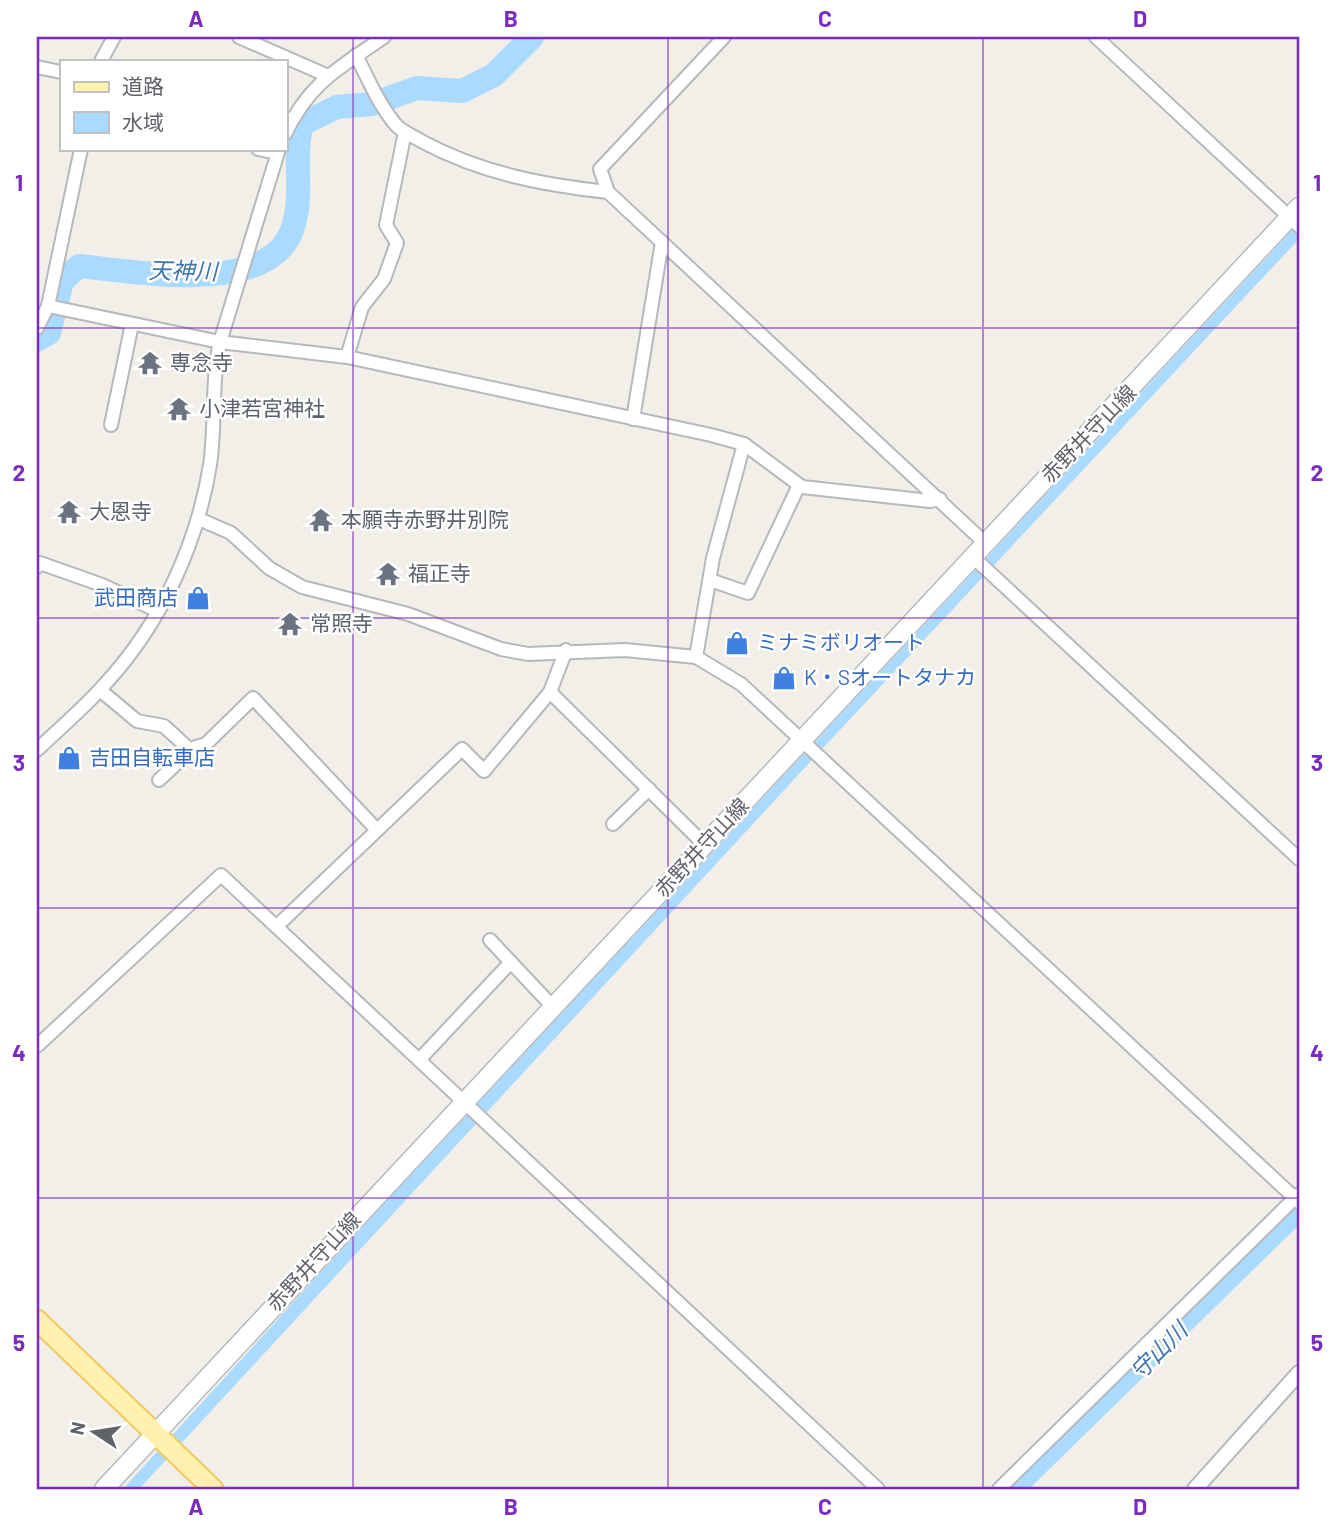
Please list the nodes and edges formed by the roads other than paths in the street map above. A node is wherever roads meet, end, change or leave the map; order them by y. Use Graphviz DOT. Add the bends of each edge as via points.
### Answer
graph roads {
  1 [pos="114,37"];
  2 [pos="239,37"];
  3 [pos="384,37"];
  4 [pos="724,37"];
  5 [pos="1096,37"];
  6 [pos="356,55"];
  7 [pos="282,59"];
  8 [pos="102,60"];
  9 [pos="287,61"];
  10 [pos="37,67"];
  11 [pos="60,72"];
  12 [pos="326,75"];
  13 [pos="287,130"];
  14 [pos="405,132"];
  15 [pos="81,150"];
  16 [pos="278,151"];
  17 [pos="608,191"];
  18 [pos="1296,217"];
  19 [pos="662,242"];
  20 [pos="48,306"];
  21 [pos="132,324"];
  22 [pos="37,328"];
  23 [pos="220,342"];
  24 [pos="347,358"];
  25 [pos="633,419"];
  26 [pos="111,425"];
  27 [pos="744,444"];
  28 [pos="799,485"];
  29 [pos="940,499"];
  30 [pos="199,519"];
  31 [pos="979,550"];
  32 [pos="37,567"];
  33 [pos="710,580"];
  34 [pos="158,611"];
  35 [pos="566,650"];
  36 [pos="696,657"];
  37 [pos="100,690"];
  38 [pos="550,692"];
  39 [pos="802,739"];
  40 [pos="37,750"];
  41 [pos="190,750"];
  42 [pos="159,780"];
  43 [pos="649,789"];
  44 [pos="613,824"];
  45 [pos="377,830"];
  46 [pos="705,845"];
  47 [pos="1299,859"];
  48 [pos="277,926"];
  49 [pos="491,940"];
  50 [pos="511,962"];
  51 [pos="553,1007"];
  52 [pos="37,1046"];
  53 [pos="419,1060"];
  54 [pos="464,1102"];
  55 [pos="1298,1198"];
  56 [pos="37,1320"];
  57 [pos="1299,1373"];
  58 [pos="155,1434"];
  59 [pos="104,1489"];
  60 [pos="213,1489"];
  61 [pos="878,1489"];
  62 [pos="999,1489"];
  63 [pos="1195,1489"];
  1 -- 8 [label="street"];
  2 -- 7 [label="street"];
  3 -- 6 [label="street"];
  4 -- 17 [label="street" via="600,169"];
  5 -- 18 [label="street"];
  6 -- 12 [label="street"];
  6 -- 14 [label="street" via="382,105"];
  9 -- 12 [label="street"];
  10 -- 11 [label="street"];
  12 -- 13 [label="street" via="296,110"];
  14 -- 17 [label="street" via="493,171 556,186"];
  14 -- 24 [label="street" via="386,225 397,243 384,279 362,307"];
  15 -- 20 [label="street"];
  16 -- 23 [label="street"];
  17 -- 19 [label="street"];
  18 -- 31 [label="main road, 赤野井守山線"];
  19 -- 25 [label="street"];
  19 -- 29 [label="street"];
  20 -- 21 [label="street"];
  20 -- 22 [label="street"];
  21 -- 23 [label="street"];
  21 -- 26 [label="street"];
  23 -- 24 [label="street"];
  23 -- 30 [label="street" via="214,368 210,462"];
  24 -- 25 [label="street"];
  25 -- 27 [label="street"];
  27 -- 28 [label="street"];
  27 -- 33 [label="street"];
  28 -- 29 [label="street" via="855,495"];
  28 -- 33 [label="street" via="748,593"];
  29 -- 31 [label="street"];
  30 -- 34 [label="street"];
  30 -- 35 [label="street" via="231,533 270,568 302,587 408,614 501,649 528,654"];
  31 -- 39 [label="main road, 赤野井守山線"];
  31 -- 47 [label="street"];
  32 -- 34 [label="street" via="40,563 102,585"];
  33 -- 36 [label="street"];
  34 -- 37 [label="street"];
  35 -- 36 [label="street"];
  35 -- 38 [label="street"];
  36 -- 39 [label="street" via="741,684"];
  37 -- 40 [label="street"];
  37 -- 41 [label="street" via="137,722 164,726"];
  38 -- 43 [label="street"];
  38 -- 45 [label="street" via="484,771 461,749"];
  39 -- 46 [label="main road, 赤野井守山線"];
  39 -- 55 [label="street"];
  41 -- 42 [label="street"];
  41 -- 45 [label="street" via="206,744 253,698"];
  43 -- 44 [label="street"];
  43 -- 46 [label="street"];
  45 -- 48 [label="street"];
  46 -- 51 [label="main road, 赤野井守山線"];
  48 -- 52 [label="street" via="221,875"];
  48 -- 53 [label="street"];
  49 -- 50 [label="street"];
  50 -- 51 [label="street"];
  50 -- 53 [label="street"];
  51 -- 54 [label="main road, 赤野井守山線"];
  53 -- 54 [label="street"];
  54 -- 58 [label="main road, 赤野井守山線"];
  54 -- 61 [label="street"];
  55 -- 62 [label="street"];
  56 -- 58 [label="main road"];
  57 -- 63 [label="street"];
  58 -- 59 [label="main road, 赤野井守山線"];
  58 -- 60 [label="main road"];
}
